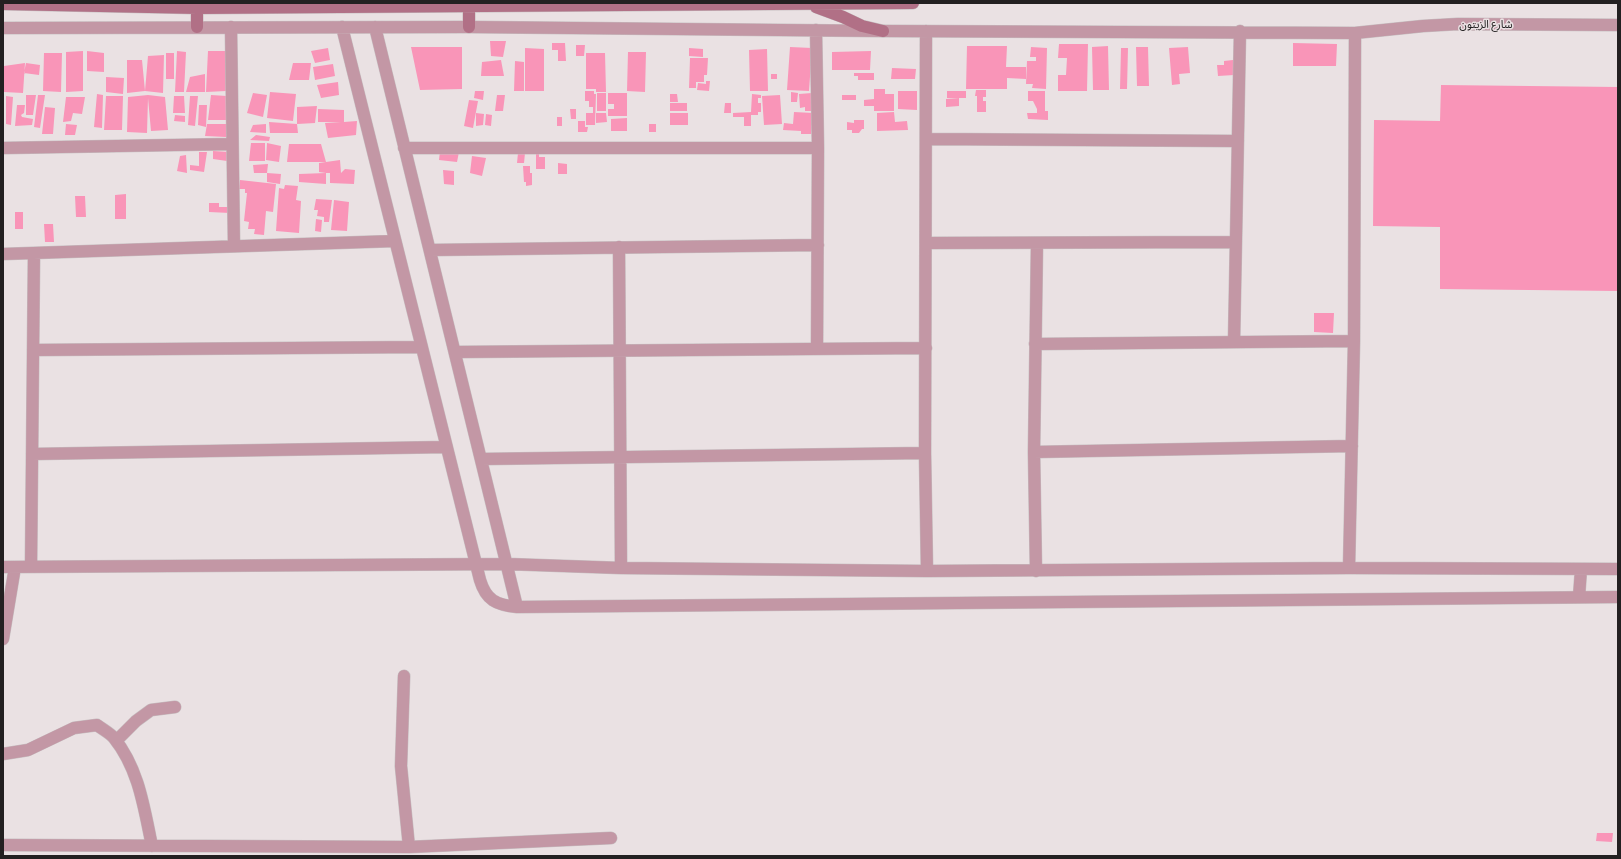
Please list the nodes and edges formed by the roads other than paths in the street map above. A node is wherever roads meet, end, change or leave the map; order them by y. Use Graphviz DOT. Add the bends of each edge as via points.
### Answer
graph roads {
  1 [pos="653,3"];
  2 [pos="710,3"];
  3 [pos="913,3"];
  4 [pos="10,4"];
  5 [pos="793,4"];
  6 [pos="469,6"];
  7 [pos="198,8"];
  8 [pos="1618,24"];
  9 [pos="197,27"];
  10 [pos="230,27"];
  11 [pos="342,27"];
  12 [pos="375,27"];
  13 [pos="469,27"];
  14 [pos="3,28"];
  15 [pos="816,30"];
  16 [pos="883,31"];
  17 [pos="926,31"];
  18 [pos="1240,31"];
  19 [pos="1355,33"];
  20 [pos="926,139"];
  21 [pos="1238,140"];
  22 [pos="232,144"];
  23 [pos="3,148"];
  24 [pos="404,148"];
  25 [pos="818,148"];
  26 [pos="395,241"];
  27 [pos="1236,242"];
  28 [pos="926,243"];
  29 [pos="1037,243"];
  30 [pos="818,245"];
  31 [pos="234,246"];
  32 [pos="619,247"];
  33 [pos="430,250"];
  34 [pos="34,253"];
  35 [pos="3,254"];
  36 [pos="1354,341"];
  37 [pos="1234,342"];
  38 [pos="1035,344"];
  39 [pos="422,347"];
  40 [pos="926,348"];
  41 [pos="817,349"];
  42 [pos="33,350"];
  43 [pos="620,350"];
  44 [pos="455,352"];
  45 [pos="1352,446"];
  46 [pos="447,447"];
  47 [pos="1034,452"];
  48 [pos="926,453"];
  49 [pos="32,454"];
  50 [pos="621,458"];
  51 [pos="481,460"];
  52 [pos="476,564"];
  53 [pos="507,564"];
  54 [pos="9,567"];
  55 [pos="31,567"];
  56 [pos="621,568"];
  57 [pos="1349,568"];
  58 [pos="1580,569"];
  59 [pos="1618,569"];
  60 [pos="927,571"];
  61 [pos="1036,571"];
  62 [pos="1579,597"];
  63 [pos="1618,597"];
  64 [pos="517,607"];
  65 [pos="3,639"];
  66 [pos="404,676"];
  67 [pos="175,707"];
  68 [pos="116,741"];
  69 [pos="3,754"];
  70 [pos="611,838"];
  71 [pos="3,845"];
  72 [pos="152,846"];
  73 [pos="409,846"];
  1 -- 2 [label="main road"];
  1 -- 6 [label="main road"];
  2 -- 5 [label="main road"];
  3 -- 5 [label="main road"];
  4 -- 7 [label="main road"];
  5 -- 16 [label="main road" via="821,8 862,26"];
  6 -- 7 [label="main road"];
  6 -- 13 [label="main road"];
  7 -- 9 [label="main road"];
  8 -- 19 [label="street, شارع الزيتون" via="1458,24"];
  9 -- 10 [label="street, شارع الزيتون"];
  9 -- 14 [label="street, شارع الزيتون"];
  10 -- 11 [label="street, شارع الزيتون"];
  10 -- 22 [label="street"];
  11 -- 12 [label="street, شارع الزيتون"];
  11 -- 26 [label="street"];
  12 -- 13 [label="street, شارع الزيتون"];
  12 -- 24 [label="street"];
  13 -- 15 [label="street, شارع الزيتون"];
  15 -- 16 [label="street, شارع الزيتون"];
  15 -- 25 [label="street"];
  16 -- 17 [label="street, شارع الزيتون"];
  17 -- 18 [label="street, شارع الزيتون"];
  17 -- 20 [label="street"];
  18 -- 19 [label="street, شارع الزيتون"];
  18 -- 21 [label="street"];
  19 -- 36 [label="street"];
  20 -- 21 [label="street"];
  20 -- 28 [label="street"];
  21 -- 27 [label="street"];
  22 -- 23 [label="street"];
  22 -- 31 [label="street"];
  24 -- 25 [label="street"];
  24 -- 33 [label="street"];
  25 -- 30 [label="street"];
  26 -- 31 [label="street"];
  26 -- 39 [label="street"];
  27 -- 29 [label="street"];
  27 -- 37 [label="street"];
  28 -- 29 [label="street"];
  28 -- 40 [label="street"];
  29 -- 38 [label="street"];
  30 -- 32 [label="street"];
  30 -- 41 [label="street"];
  31 -- 34 [label="street"];
  32 -- 33 [label="street"];
  32 -- 43 [label="street"];
  33 -- 44 [label="street"];
  34 -- 35 [label="street"];
  34 -- 42 [label="street"];
  36 -- 37 [label="street"];
  36 -- 45 [label="street"];
  37 -- 38 [label="street"];
  38 -- 47 [label="street"];
  39 -- 42 [label="street"];
  39 -- 46 [label="street"];
  40 -- 41 [label="street"];
  40 -- 48 [label="street"];
  41 -- 43 [label="street"];
  42 -- 49 [label="street"];
  43 -- 44 [label="street"];
  43 -- 50 [label="street"];
  44 -- 51 [label="street"];
  45 -- 47 [label="street"];
  45 -- 57 [label="street"];
  46 -- 49 [label="street"];
  46 -- 52 [label="street"];
  47 -- 61 [label="street"];
  48 -- 50 [label="street"];
  48 -- 60 [label="street"];
  49 -- 55 [label="street"];
  50 -- 51 [label="street"];
  50 -- 56 [label="street"];
  51 -- 53 [label="street"];
  52 -- 53 [label="street"];
  52 -- 55 [label="street"];
  52 -- 64 [label="street" via="483,590 493,602"];
  53 -- 56 [label="street"];
  53 -- 64 [label="street"];
  54 -- 55 [label="street"];
  54 -- 65 [label="street"];
  56 -- 60 [label="street"];
  57 -- 58 [label="street"];
  57 -- 61 [label="street"];
  58 -- 59 [label="street"];
  58 -- 62 [label="street"];
  60 -- 61 [label="street"];
  62 -- 63 [label="street"];
  62 -- 64 [label="street"];
  66 -- 73 [label="street" via="401,766"];
  67 -- 68 [label="street" via="151,710"];
  68 -- 69 [label="street" via="97,725 74,728 28,750"];
  68 -- 72 [label="street" via="128,759 138,783"];
  70 -- 73 [label="street"];
  71 -- 72 [label="street"];
  72 -- 73 [label="street"];
}
